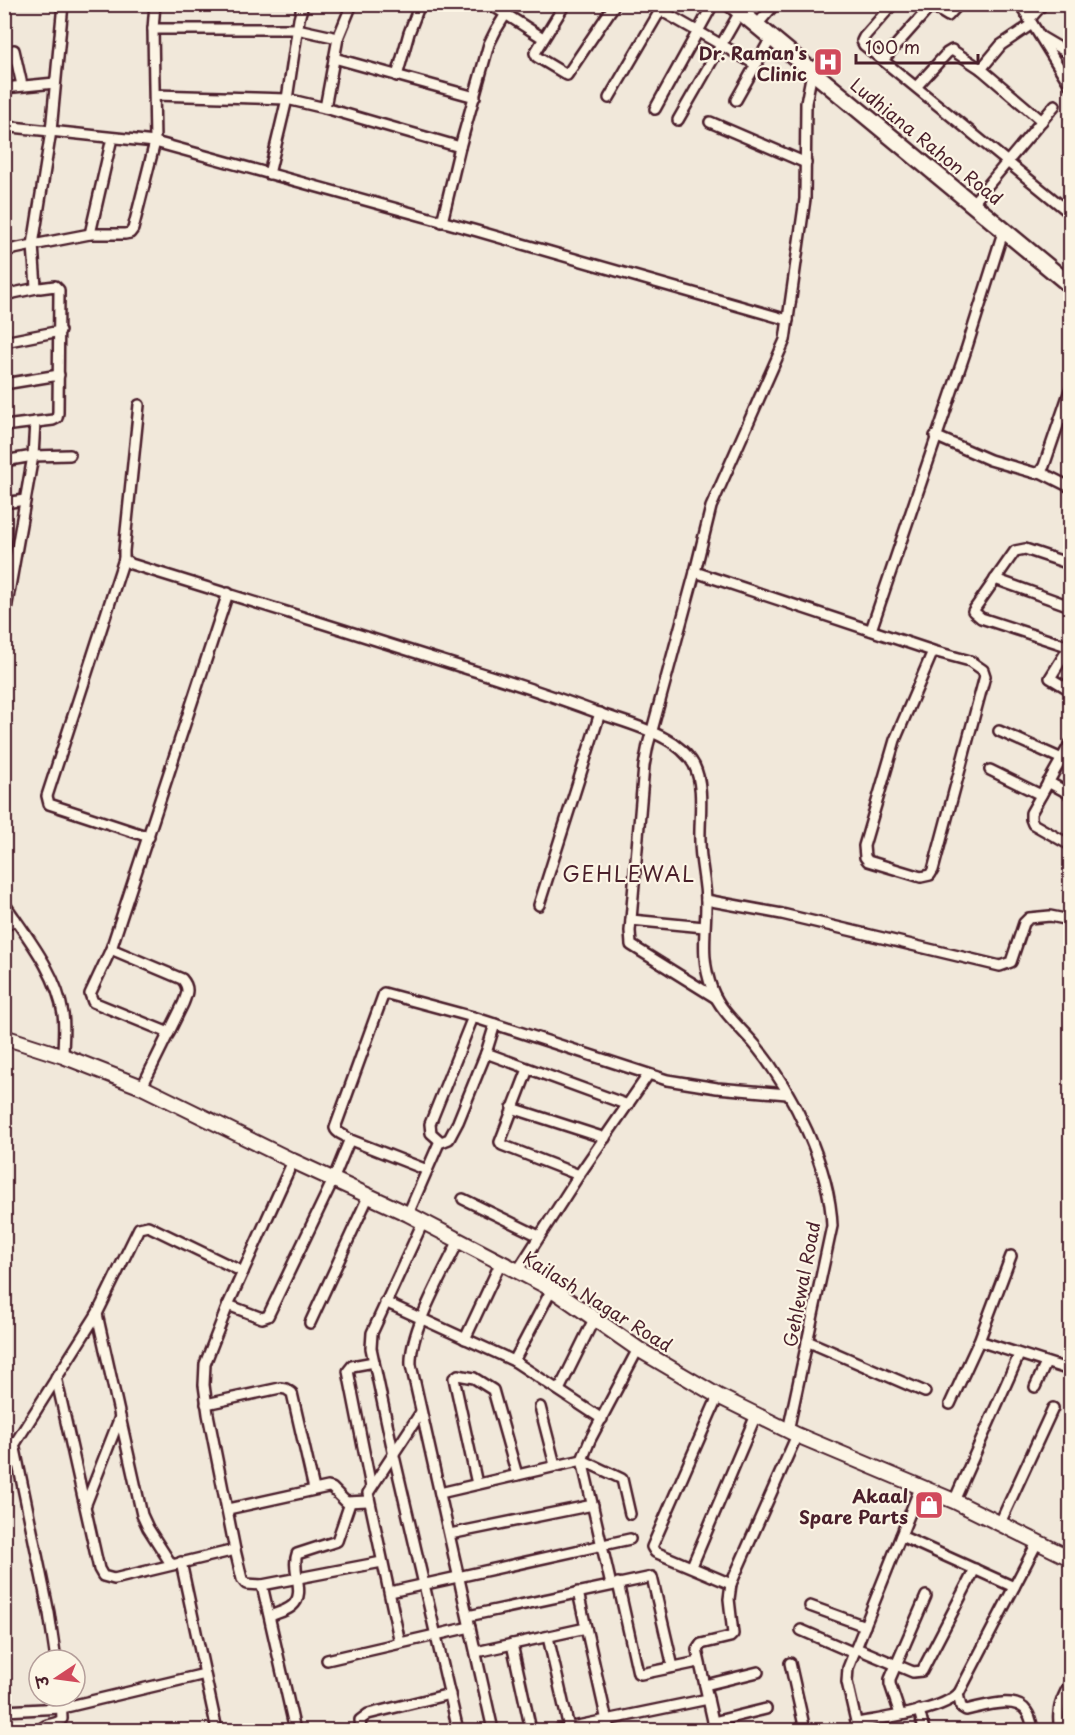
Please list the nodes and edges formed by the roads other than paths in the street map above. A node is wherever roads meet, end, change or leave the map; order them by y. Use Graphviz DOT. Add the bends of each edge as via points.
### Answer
graph roads {
  1 [pos="63,4"];
  2 [pos="155,4"];
  3 [pos="303,4"];
  4 [pos="352,4"];
  5 [pos="420,4"];
  6 [pos="490,4"];
  7 [pos="512,4"];
  8 [pos="565,4"];
  9 [pos="615,4"];
  10 [pos="713,4"];
  11 [pos="775,4"];
  12 [pos="892,4"];
  13 [pos="959,4"];
  14 [pos="1020,4"];
  15 [pos="1043,4"];
  16 [pos="662,7"];
  17 [pos="738,7"];
  18 [pos="505,15"];
  19 [pos="1030,22"];
  20 [pos="758,23"];
  21 [pos="153,29"];
  22 [pos="297,29"];
  23 [pos="698,30"];
  24 [pos="1040,37"];
  25 [pos="338,38"];
  26 [pos="543,38"];
  27 [pos="771,38"];
  28 [pos="722,44"];
  29 [pos="14,50"];
  30 [pos="1071,54"];
  31 [pos="334,58"];
  32 [pos="883,60"];
  33 [pos="755,64"];
  34 [pos="815,69"];
  35 [pos="981,69"];
  36 [pos="397,76"];
  37 [pos="56,83"];
  38 [pos="22,85"];
  39 [pos="1071,85"];
  40 [pos="916,86"];
  41 [pos="4,88"];
  42 [pos="155,95"];
  43 [pos="474,97"];
  44 [pos="609,98"];
  45 [pos="287,99"];
  46 [pos="736,100"];
  47 [pos="1055,105"];
  48 [pos="325,108"];
  49 [pos="655,110"];
  50 [pos="678,120"];
  51 [pos="1042,121"];
  52 [pos="710,122"];
  53 [pos="12,126"];
  54 [pos="51,131"];
  55 [pos="112,138"];
  56 [pos="155,142"];
  57 [pos="460,147"];
  58 [pos="1007,162"];
  59 [pos="806,163"];
  60 [pos="269,174"];
  61 [pos="976,200"];
  62 [pos="1071,213"];
  63 [pos="442,222"];
  64 [pos="1004,229"];
  65 [pos="90,234"];
  66 [pos="33,245"];
  67 [pos="4,251"];
  68 [pos="1071,274"];
  69 [pos="1071,285"];
  70 [pos="38,288"];
  71 [pos="4,295"];
  72 [pos="788,320"];
  73 [pos="60,331"];
  74 [pos="4,342"];
  75 [pos="59,375"];
  76 [pos="4,384"];
  77 [pos="1071,390"];
  78 [pos="139,405"];
  79 [pos="35,422"];
  80 [pos="4,426"];
  81 [pos="935,436"];
  82 [pos="70,455"];
  83 [pos="33,456"];
  84 [pos="4,461"];
  85 [pos="1040,472"];
  86 [pos="1071,487"];
  87 [pos="24,500"];
  88 [pos="4,503"];
  89 [pos="124,559"];
  90 [pos="1071,564"];
  91 [pos="695,572"];
  92 [pos="995,579"];
  93 [pos="228,593"];
  94 [pos="1071,606"];
  95 [pos="4,621"];
  96 [pos="871,630"];
  97 [pos="1070,647"];
  98 [pos="933,651"];
  99 [pos="1071,690"];
  100 [pos="600,713"];
  101 [pos="999,731"];
  102 [pos="652,732"];
  103 [pos="1071,744"];
  104 [pos="1062,759"];
  105 [pos="990,770"];
  106 [pos="1048,782"];
  107 [pos="1071,794"];
  108 [pos="1041,795"];
  109 [pos="149,837"];
  110 [pos="1071,845"];
  111 [pos="706,900"];
  112 [pos="4,903"];
  113 [pos="539,905"];
  114 [pos="15,919"];
  115 [pos="631,920"];
  116 [pos="1071,920"];
  117 [pos="4,927"];
  118 [pos="704,927"];
  119 [pos="111,948"];
  120 [pos="717,999"];
  121 [pos="472,1017"];
  122 [pos="495,1024"];
  123 [pos="169,1033"];
  124 [pos="4,1037"];
  125 [pos="486,1053"];
  126 [pos="63,1056"];
  127 [pos="528,1069"];
  128 [pos="648,1075"];
  129 [pos="142,1087"];
  130 [pos="787,1094"];
  131 [pos="628,1106"];
  132 [pos="512,1108"];
  133 [pos="605,1138"];
  134 [pos="348,1139"];
  135 [pos="440,1141"];
  136 [pos="293,1161"];
  137 [pos="427,1170"];
  138 [pos="579,1175"];
  139 [pos="333,1180"];
  140 [pos="369,1195"];
  141 [pos="463,1199"];
  142 [pos="408,1214"];
  143 [pos="423,1222"];
  144 [pos="539,1236"];
  145 [pos="459,1240"];
  146 [pos="1011,1256"];
  147 [pos="501,1262"];
  148 [pos="518,1269"];
  149 [pos="243,1272"];
  150 [pos="552,1289"];
  151 [pos="386,1302"];
  152 [pos="228,1305"];
  153 [pos="97,1314"];
  154 [pos="422,1319"];
  155 [pos="594,1319"];
  156 [pos="310,1323"];
  157 [pos="465,1339"];
  158 [pos="807,1341"];
  159 [pos="979,1341"];
  160 [pos="638,1349"];
  161 [pos="1019,1355"];
  162 [pos="514,1361"];
  163 [pos="374,1362"];
  164 [pos="1046,1363"];
  165 [pos="1071,1370"];
  166 [pos="56,1377"];
  167 [pos="1035,1387"];
  168 [pos="559,1390"];
  169 [pos="924,1392"];
  170 [pos="718,1396"];
  171 [pos="206,1404"];
  172 [pos="950,1404"];
  173 [pos="540,1407"];
  174 [pos="1053,1408"];
  175 [pos="421,1412"];
  176 [pos="756,1415"];
  177 [pos="121,1416"];
  178 [pos="602,1419"];
  179 [pos="792,1433"];
  180 [pos="14,1444"];
  181 [pos="394,1456"];
  182 [pos="582,1460"];
  183 [pos="4,1461"];
  184 [pos="555,1466"];
  185 [pos="518,1475"];
  186 [pos="477,1484"];
  187 [pos="371,1487"];
  188 [pos="920,1488"];
  189 [pos="314,1489"];
  190 [pos="440,1493"];
  191 [pos="368,1501"];
  192 [pos="954,1501"];
  193 [pos="350,1503"];
  194 [pos="593,1505"];
  195 [pos="85,1507"];
  196 [pos="228,1509"];
  197 [pos="630,1514"];
  198 [pos="1000,1523"];
  199 [pos="450,1534"];
  200 [pos="901,1536"];
  201 [pos="630,1539"];
  202 [pos="1038,1541"];
  203 [pos="602,1544"];
  204 [pos="235,1550"];
  205 [pos="1071,1558"];
  206 [pos="176,1563"];
  207 [pos="382,1563"];
  208 [pos="692,1566"];
  209 [pos="975,1569"];
  210 [pos="460,1577"];
  211 [pos="297,1579"];
  212 [pos="424,1584"];
  213 [pos="615,1584"];
  214 [pos="731,1584"];
  215 [pos="262,1585"];
  216 [pos="1014,1587"];
  217 [pos="390,1592"];
  218 [pos="578,1592"];
  219 [pos="926,1596"];
  220 [pos="810,1606"];
  221 [pos="270,1616"];
  222 [pos="468,1616"];
  223 [pos="865,1626"];
  224 [pos="470,1627"];
  225 [pos="586,1628"];
  226 [pos="801,1630"];
  227 [pos="435,1635"];
  228 [pos="548,1637"];
  229 [pos="400,1643"];
  230 [pos="512,1644"];
  231 [pos="54,1648"];
  232 [pos="855,1651"];
  233 [pos="476,1652"];
  234 [pos="327,1660"];
  235 [pos="698,1662"];
  236 [pos="790,1663"];
  237 [pos="896,1664"];
  238 [pos="674,1667"];
  239 [pos="758,1672"];
  240 [pos="205,1674"];
  241 [pos="1071,1683"];
  242 [pos="705,1684"];
  243 [pos="450,1694"];
  244 [pos="958,1694"];
  245 [pos="708,1699"];
  246 [pos="87,1702"];
  247 [pos="1066,1702"];
  248 [pos="62,1708"];
  249 [pos="766,1709"];
  250 [pos="919,1710"];
  251 [pos="4,1711"];
  252 [pos="900,1714"];
  253 [pos="607,1719"];
  254 [pos="857,1727"];
  255 [pos="569,1728"];
  256 [pos="714,1728"];
  257 [pos="41,1731"];
  258 [pos="217,1731"];
  259 [pos="295,1731"];
  260 [pos="361,1731"];
  261 [pos="458,1731"];
  262 [pos="493,1731"];
  263 [pos="531,1731"];
  264 [pos="558,1731"];
  265 [pos="609,1731"];
  266 [pos="805,1731"];
  267 [pos="924,1731"];
  268 [pos="1033,1731"];
  269 [pos="1060,1731"];
  1 -- 37 [label="street"];
  2 -- 21 [label="street"];
  3 -- 22 [label="street"];
  4 -- 25 [label="street"];
  5 -- 36 [label="street"];
  6 -- 18 [label="street"];
  7 -- 18 [label="street"];
  8 -- 26 [label="street"];
  9 -- 26 [label="street" via="567,75 536,56 535,50"];
  10 -- 23 [label="street"];
  11 -- 20 [label="street"];
  12 -- 32 [label="street" via="862,40"];
  13 -- 32 [label="street" via="948,16 930,7"];
  14 -- 19 [label="street"];
  15 -- 19 [label="street"];
  16 -- 23 [label="street"];
  16 -- 44 [label="street"];
  17 -- 20 [label="main road, Ludhiana Rahon Road"];
  17 -- 28 [label="street"];
  18 -- 26 [label="street"];
  18 -- 43 [label="street" via="489,44"];
  19 -- 24 [label="street"];
  19 -- 35 [label="street" via="1001,45"];
  20 -- 27 [label="main road, Ludhiana Rahon Road"];
  20 -- 34 [label="main road, Ludhiana Rahon Road"];
  21 -- 22 [label="street"];
  21 -- 42 [label="street"];
  22 -- 25 [label="street"];
  22 -- 45 [label="street"];
  23 -- 28 [label="street"];
  23 -- 49 [label="street"];
  24 -- 30 [label="street"];
  24 -- 39 [label="street"];
  25 -- 31 [label="street"];
  27 -- 33 [label="street"];
  27 -- 34 [label="main road, Ludhiana Rahon Road"];
  28 -- 33 [label="street"];
  28 -- 50 [label="street"];
  29 -- 38 [label="street"];
  31 -- 36 [label="street"];
  31 -- 48 [label="street"];
  32 -- 40 [label="street"];
  33 -- 46 [label="street"];
  34 -- 59 [label="street" via="806,103"];
  34 -- 61 [label="main road, Ludhiana Rahon Road"];
  35 -- 40 [label="street" via="952,50"];
  35 -- 51 [label="street"];
  36 -- 43 [label="street"];
  37 -- 38 [label="street"];
  37 -- 54 [label="street"];
  38 -- 41 [label="street"];
  40 -- 58 [label="street"];
  42 -- 45 [label="street"];
  42 -- 56 [label="street"];
  43 -- 57 [label="street"];
  45 -- 48 [label="street"];
  45 -- 60 [label="street"];
  47 -- 51 [label="street"];
  48 -- 57 [label="street"];
  51 -- 58 [label="street"];
  52 -- 59 [label="street"];
  53 -- 54 [label="street"];
  54 -- 55 [label="street"];
  54 -- 66 [label="street"];
  55 -- 56 [label="street"];
  55 -- 65 [label="street"];
  56 -- 60 [label="street"];
  56 -- 65 [label="street" via="133,230 125,234"];
  57 -- 63 [label="street"];
  58 -- 61 [label="street"];
  58 -- 62 [label="street"];
  59 -- 72 [label="street"];
  60 -- 63 [label="street"];
  61 -- 64 [label="main road, Ludhiana Rahon Road"];
  61 -- 68 [label="main road, Ludhiana Rahon Road"];
  63 -- 72 [label="street"];
  64 -- 69 [label="main road, Ludhiana Rahon Road"];
  64 -- 81 [label="street"];
  65 -- 66 [label="street"];
  66 -- 67 [label="street"];
  66 -- 70 [label="street" via="34,284"];
  70 -- 71 [label="street"];
  70 -- 73 [label="street" via="58,287"];
  72 -- 91 [label="street" via="784,340 711,507"];
  73 -- 74 [label="street"];
  73 -- 75 [label="street"];
  75 -- 76 [label="street"];
  75 -- 79 [label="street" via="57,418"];
  77 -- 85 [label="street"];
  78 -- 89 [label="street"];
  79 -- 80 [label="street"];
  79 -- 83 [label="street"];
  81 -- 85 [label="street" via="990,460"];
  81 -- 96 [label="street"];
  82 -- 83 [label="street"];
  83 -- 84 [label="street"];
  83 -- 87 [label="street"];
  85 -- 86 [label="street"];
  87 -- 88 [label="street"];
  87 -- 95 [label="street"];
  89 -- 93 [label="street, Gehlewal Road"];
  89 -- 109 [label="street" via="47,801"];
  90 -- 92 [label="street" via="1021,548"];
  91 -- 96 [label="street"];
  91 -- 102 [label="street"];
  92 -- 94 [label="street"];
  92 -- 97 [label="street" via="973,609 976,616"];
  93 -- 100 [label="street, Gehlewal Road"];
  93 -- 109 [label="street"];
  96 -- 98 [label="street"];
  97 -- 99 [label="street" via="1050,678"];
  98 -- 98 [label="street" via="970,661 985,676 933,870 921,877 868,861 864,846 895,740"];
  100 -- 102 [label="street, Gehlewal Road"];
  100 -- 113 [label="street"];
  101 -- 104 [label="street"];
  102 -- 111 [label="street, Gehlewal Road" via="669,740 694,765"];
  102 -- 115 [label="street" via="644,766"];
  103 -- 104 [label="street"];
  104 -- 106 [label="street"];
  105 -- 108 [label="street"];
  106 -- 107 [label="street"];
  106 -- 108 [label="street"];
  108 -- 110 [label="street" via="1030,819"];
  109 -- 119 [label="street"];
  111 -- 116 [label="street" via="1000,966 1011,962 1029,918"];
  111 -- 118 [label="street, Gehlewal Road"];
  112 -- 114 [label="street"];
  114 -- 117 [label="street"];
  114 -- 126 [label="street" via="59,995"];
  115 -- 118 [label="street"];
  115 -- 120 [label="street" via="629,940 636,950"];
  118 -- 120 [label="street, Gehlewal Road" via="704,959"];
  119 -- 123 [label="street" via="187,984 188,991"];
  119 -- 123 [label="street" via="90,994 92,1000"];
  120 -- 130 [label="street, Gehlewal Road" via="757,1047"];
  121 -- 122 [label="street"];
  121 -- 134 [label="street" via="384,993 335,1128"];
  121 -- 135 [label="street" via="430,1124 431,1133"];
  122 -- 125 [label="street"];
  122 -- 128 [label="street"];
  123 -- 129 [label="street"];
  124 -- 126 [label="street, Kailash Nagar Road"];
  125 -- 127 [label="street"];
  125 -- 135 [label="street" via="450,1137"];
  126 -- 129 [label="street, Kailash Nagar Road"];
  127 -- 131 [label="street"];
  127 -- 132 [label="street"];
  128 -- 130 [label="street" via="693,1085"];
  128 -- 131 [label="street"];
  129 -- 136 [label="street, Kailash Nagar Road"];
  130 -- 158 [label="street, Gehlewal Road" via="814,1148 831,1207 832,1226"];
  131 -- 133 [label="street"];
  132 -- 133 [label="street"];
  132 -- 138 [label="street" via="500,1138 502,1145"];
  133 -- 138 [label="street"];
  134 -- 137 [label="street"];
  134 -- 139 [label="street"];
  135 -- 137 [label="street"];
  136 -- 139 [label="street, Kailash Nagar Road"];
  136 -- 149 [label="street"];
  137 -- 142 [label="street"];
  138 -- 144 [label="street"];
  139 -- 140 [label="street, Kailash Nagar Road"];
  139 -- 152 [label="street" via="268,1316 262,1318"];
  140 -- 142 [label="street, Kailash Nagar Road"];
  140 -- 156 [label="street"];
  141 -- 144 [label="street"];
  142 -- 143 [label="street, Kailash Nagar Road"];
  143 -- 145 [label="street, Kailash Nagar Road"];
  143 -- 151 [label="street"];
  144 -- 148 [label="street"];
  145 -- 147 [label="street, Kailash Nagar Road"];
  145 -- 154 [label="street"];
  146 -- 159 [label="street"];
  147 -- 148 [label="street, Kailash Nagar Road"];
  147 -- 157 [label="street"];
  148 -- 150 [label="street, Kailash Nagar Road"];
  149 -- 152 [label="street"];
  149 -- 153 [label="street" via="143,1226 136,1232"];
  150 -- 155 [label="street, Kailash Nagar Road"];
  150 -- 162 [label="street"];
  151 -- 154 [label="street"];
  151 -- 163 [label="street" via="371,1340"];
  152 -- 171 [label="street" via="205,1364"];
  153 -- 166 [label="street"];
  153 -- 177 [label="street"];
  154 -- 157 [label="street"];
  154 -- 175 [label="street" via="411,1353"];
  155 -- 160 [label="street, Kailash Nagar Road"];
  155 -- 168 [label="street"];
  157 -- 162 [label="street"];
  158 -- 169 [label="street"];
  158 -- 179 [label="street, Gehlewal Road"];
  159 -- 161 [label="street"];
  159 -- 172 [label="street"];
  160 -- 170 [label="street, Kailash Nagar Road"];
  160 -- 178 [label="street"];
  161 -- 164 [label="street"];
  161 -- 192 [label="street"];
  162 -- 168 [label="street"];
  163 -- 181 [label="street"];
  163 -- 187 [label="street" via="352,1366 348,1371"];
  164 -- 165 [label="street"];
  164 -- 167 [label="street"];
  166 -- 180 [label="street"];
  166 -- 195 [label="street"];
  168 -- 178 [label="street"];
  170 -- 176 [label="street, Kailash Nagar Road"];
  170 -- 208 [label="street" via="652,1547"];
  171 -- 189 [label="street" via="279,1388 292,1393"];
  171 -- 196 [label="street"];
  173 -- 184 [label="street"];
  174 -- 198 [label="street"];
  175 -- 181 [label="street"];
  175 -- 190 [label="street"];
  176 -- 179 [label="street, Kailash Nagar Road"];
  176 -- 208 [label="street"];
  177 -- 195 [label="street"];
  177 -- 206 [label="street" via="142,1515"];
  178 -- 182 [label="street"];
  179 -- 188 [label="street, Kailash Nagar Road"];
  179 -- 214 [label="street, Gehlewal Road"];
  180 -- 183 [label="street"];
  180 -- 231 [label="street"];
  181 -- 187 [label="street"];
  181 -- 212 [label="street"];
  182 -- 184 [label="street"];
  182 -- 194 [label="street"];
  182 -- 197 [label="street" via="622,1479"];
  184 -- 185 [label="street"];
  185 -- 186 [label="street"];
  185 -- 186 [label="street" via="493,1390 474,1378 458,1375 454,1383"];
  186 -- 190 [label="street"];
  187 -- 191 [label="street"];
  188 -- 192 [label="street, Kailash Nagar Road"];
  188 -- 200 [label="street"];
  189 -- 193 [label="street" via="332,1488"];
  189 -- 196 [label="street"];
  190 -- 199 [label="street"];
  191 -- 193 [label="street"];
  191 -- 207 [label="street"];
  192 -- 198 [label="street, Kailash Nagar Road"];
  193 -- 211 [label="street" via="337,1541 297,1554"];
  194 -- 199 [label="street"];
  194 -- 203 [label="street"];
  195 -- 206 [label="street" via="103,1576 114,1579"];
  196 -- 204 [label="street"];
  198 -- 202 [label="street, Kailash Nagar Road"];
  199 -- 210 [label="street"];
  200 -- 209 [label="street"];
  200 -- 223 [label="street"];
  201 -- 203 [label="street"];
  202 -- 205 [label="street, Kailash Nagar Road"];
  202 -- 216 [label="street"];
  203 -- 210 [label="street"];
  203 -- 213 [label="street"];
  204 -- 206 [label="street"];
  204 -- 215 [label="street" via="242,1579 246,1584"];
  206 -- 240 [label="street"];
  207 -- 211 [label="street"];
  207 -- 217 [label="street"];
  208 -- 214 [label="street"];
  209 -- 216 [label="street"];
  209 -- 237 [label="street" via="922,1671 913,1672"];
  210 -- 212 [label="street"];
  210 -- 222 [label="street"];
  211 -- 215 [label="street"];
  211 -- 221 [label="street" via="299,1595 294,1604"];
  212 -- 217 [label="street"];
  212 -- 227 [label="street"];
  213 -- 218 [label="street"];
  213 -- 238 [label="street" via="636,1670 641,1674"];
  213 -- 238 [label="street" via="652,1577"];
  214 -- 235 [label="street" via="733,1634 698,1646"];
  215 -- 221 [label="street"];
  216 -- 244 [label="street"];
  217 -- 229 [label="street"];
  218 -- 222 [label="street"];
  218 -- 225 [label="street"];
  219 -- 237 [label="street"];
  220 -- 223 [label="street"];
  221 -- 259 [label="street"];
  222 -- 224 [label="street"];
  223 -- 232 [label="street"];
  224 -- 227 [label="street"];
  224 -- 233 [label="street"];
  225 -- 228 [label="street"];
  225 -- 253 [label="street"];
  226 -- 232 [label="street"];
  227 -- 229 [label="street"];
  227 -- 243 [label="street"];
  228 -- 230 [label="street"];
  228 -- 255 [label="street"];
  229 -- 234 [label="street"];
  230 -- 233 [label="street"];
  230 -- 263 [label="street"];
  232 -- 237 [label="street"];
  232 -- 254 [label="street" via="846,1674"];
  233 -- 262 [label="street"];
  235 -- 238 [label="street"];
  235 -- 242 [label="street"];
  236 -- 266 [label="street"];
  237 -- 252 [label="street" via="890,1684"];
  239 -- 242 [label="street"];
  240 -- 246 [label="street"];
  240 -- 258 [label="street"];
  241 -- 247 [label="street"];
  242 -- 245 [label="street"];
  243 -- 260 [label="street" via="368,1714 360,1720"];
  243 -- 261 [label="street"];
  244 -- 250 [label="street" via="946,1703"];
  244 -- 268 [label="street" via="961,1707 966,1710 1009,1702 1022,1707"];
  245 -- 253 [label="street"];
  245 -- 256 [label="street"];
  247 -- 269 [label="street" via="1058,1714"];
  248 -- 251 [label="street"];
  248 -- 257 [label="street" via="61,1720 45,1725"];
  249 -- 256 [label="street"];
  250 -- 252 [label="street"];
  250 -- 267 [label="street"];
  252 -- 254 [label="street"];
  253 -- 255 [label="street"];
  253 -- 265 [label="street"];
  255 -- 264 [label="street"];
}
